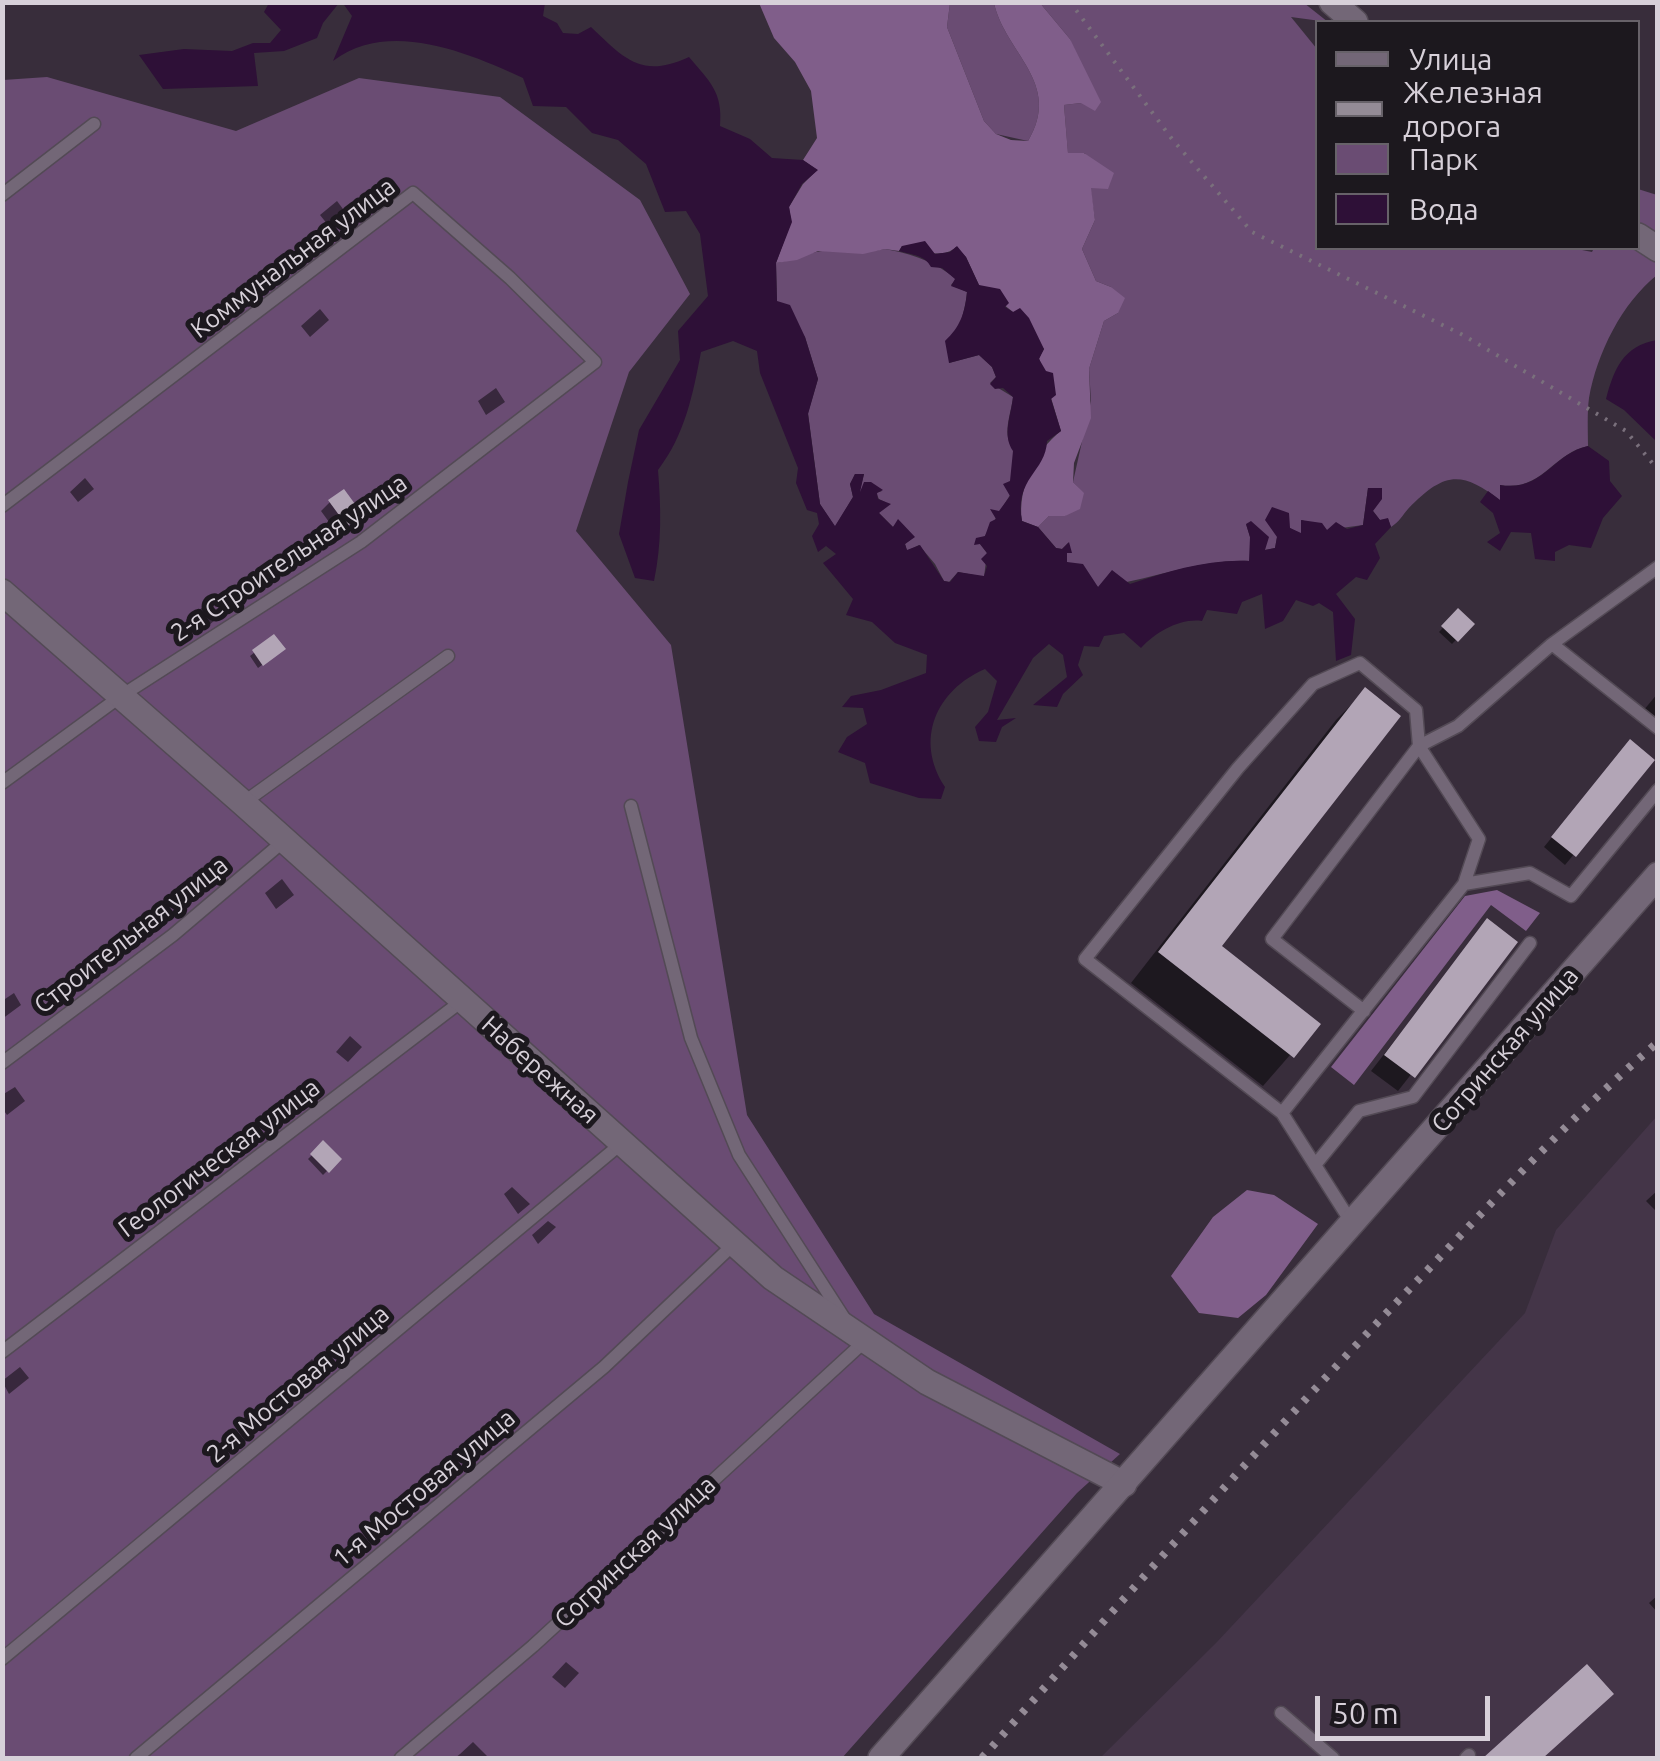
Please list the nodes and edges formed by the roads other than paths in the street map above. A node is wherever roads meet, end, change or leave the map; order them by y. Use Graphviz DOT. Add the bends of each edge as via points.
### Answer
graph roads {
  1 [pos="1332,2"];
  2 [pos="1353,20"];
  3 [pos="94,124"];
  4 [pos="2,195"];
  5 [pos="595,362"];
  6 [pos="2,506"];
  7 [pos="1658,567"];
  8 [pos="2,592"];
  9 [pos="1552,644"];
  10 [pos="448,656"];
  11 [pos="121,696"];
  12 [pos="1658,728"];
  13 [pos="1419,746"];
  14 [pos="2,783"];
  15 [pos="1658,790"];
  16 [pos="243,803"];
  17 [pos="631,806"];
  18 [pos="285,840"];
  19 [pos="1658,875"];
  20 [pos="1464,884"];
  21 [pos="1530,943"];
  22 [pos="463,1000"];
  23 [pos="1364,1011"];
  24 [pos="2,1063"];
  25 [pos="1282,1114"];
  26 [pos="622,1143"];
  27 [pos="1315,1164"];
  28 [pos="1353,1225"];
  29 [pos="734,1244"];
  30 [pos="859,1337"];
  31 [pos="2,1352"];
  32 [pos="1124,1484"];
  33 [pos="2,1659"];
  34 [pos="1281,1713"];
  35 [pos="136,1758"];
  36 [pos="401,1758"];
  37 [pos="881,1758"];
  38 [pos="1333,1758"];
  1 -- 2 [label="street"];
  3 -- 4 [label="lane"];
  5 -- 6 [label="lane, Коммунальная улица" via="413,194"];
  5 -- 11 [label="lane, 2-я Строительная улица" via="362,542"];
  7 -- 9 [label="lane"];
  8 -- 11 [label="street, Набережная"];
  9 -- 12 [label="lane"];
  9 -- 13 [label="lane" via="1458,726"];
  10 -- 16 [label="lane"];
  11 -- 14 [label="lane, 2-я Строительная улица"];
  11 -- 16 [label="street, Набережная"];
  13 -- 20 [label="lane" via="1480,839"];
  13 -- 23 [label="lane" via="1272,939"];
  13 -- 25 [label="lane" via="1416,710 1360,663 1312,684 1085,959"];
  15 -- 20 [label="lane" via="1571,896 1530,873"];
  16 -- 18 [label="street, Набережная"];
  17 -- 30 [label="lane" via="691,1038 739,1155"];
  18 -- 22 [label="street, Набережная"];
  18 -- 24 [label="lane, Строительная улица" via="173,935"];
  19 -- 28 [label="street, Согринская улица"];
  20 -- 23 [label="lane"];
  21 -- 27 [label="lane" via="1413,1097 1358,1111"];
  22 -- 26 [label="street, Набережная"];
  22 -- 31 [label="lane, Геологическая улица"];
  23 -- 25 [label="lane"];
  25 -- 27 [label="lane"];
  26 -- 29 [label="street, Набережная"];
  26 -- 33 [label="lane, 2-я Мостовая улица"];
  27 -- 28 [label="lane"];
  28 -- 32 [label="street, Согринская улица"];
  29 -- 30 [label="street, Набережная"];
  29 -- 35 [label="lane, 1-я Мостовая улица" via="604,1367"];
  30 -- 32 [label="street, Набережная" via="926,1382"];
  30 -- 36 [label="lane, Согринская улица" via="533,1646"];
  32 -- 37 [label="street, Согринская улица"];
  34 -- 38 [label="lane"];
}
